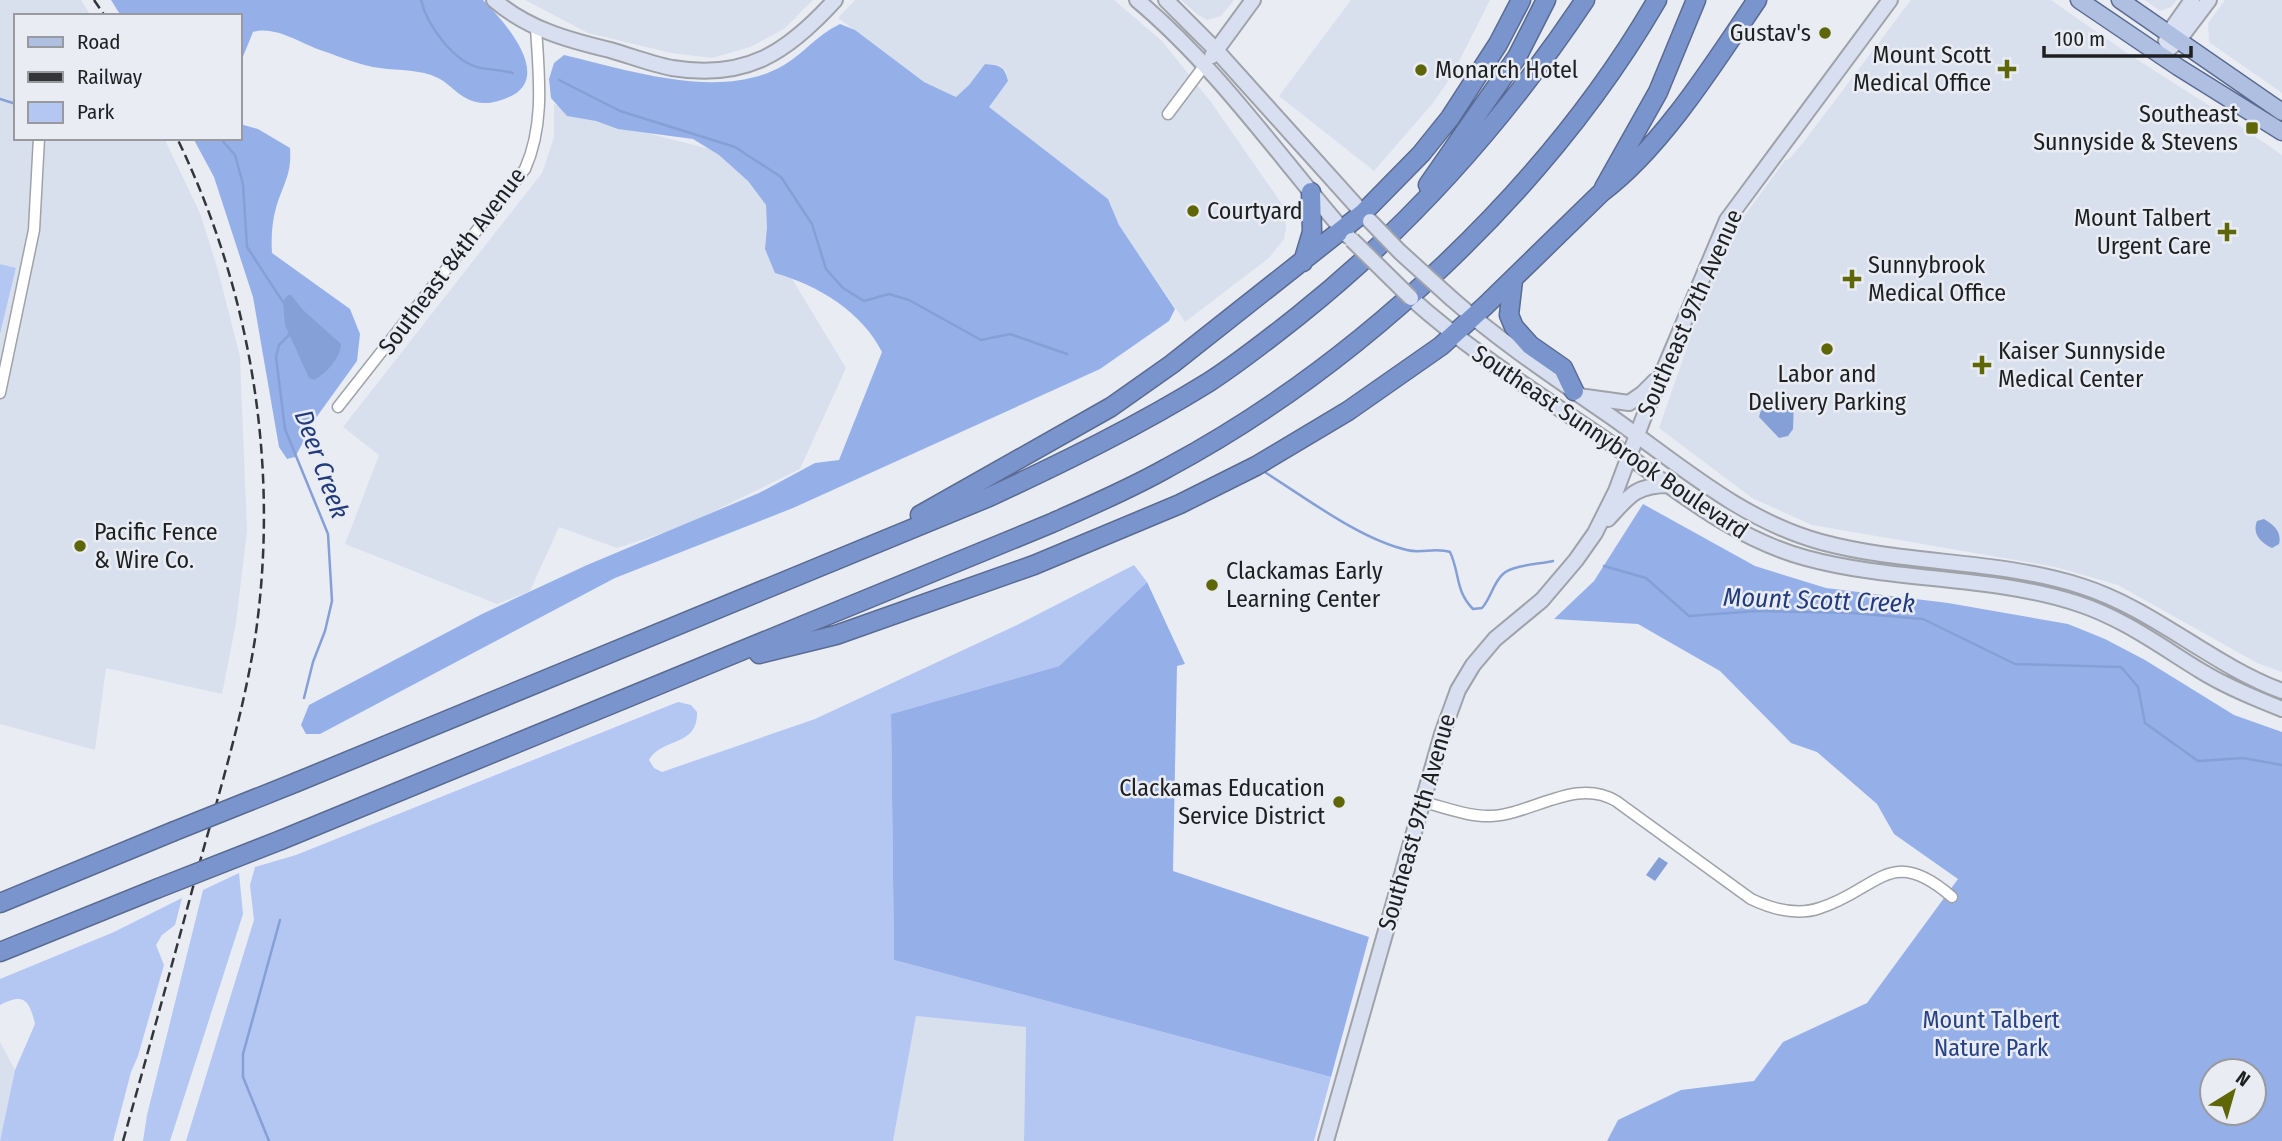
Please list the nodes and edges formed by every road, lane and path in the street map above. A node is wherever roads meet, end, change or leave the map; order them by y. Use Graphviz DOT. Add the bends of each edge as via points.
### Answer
graph roads {
  1 [pos="494,0"];
  2 [pos="835,0"];
  3 [pos="1137,0"];
  4 [pos="1166,0"];
  5 [pos="1253,0"];
  6 [pos="1521,0"];
  7 [pos="1546,0"];
  8 [pos="1585,0"];
  9 [pos="1657,0"];
  10 [pos="1696,0"];
  11 [pos="1757,0"];
  12 [pos="1890,0"];
  13 [pos="2079,0"];
  14 [pos="2120,0"];
  15 [pos="2192,0"];
  16 [pos="2208,0"];
  17 [pos="536,28"];
  18 [pos="2173,37"];
  19 [pos="1216,50"];
  20 [pos="2161,56"];
  21 [pos="1204,66"];
  22 [pos="2282,112"];
  23 [pos="1168,114"];
  24 [pos="2282,132"];
  25 [pos="39,140"];
  26 [pos="1311,192"];
  27 [pos="1602,192"];
  28 [pos="1367,217"];
  29 [pos="1396,231"];
  30 [pos="1347,235"];
  31 [pos="1303,262"];
  32 [pos="1513,280"];
  33 [pos="1473,317"];
  34 [pos="1454,334"];
  35 [pos="1661,375"];
  36 [pos="1578,393"];
  37 [pos="0,394"];
  38 [pos="338,407"];
  39 [pos="1637,435"];
  40 [pos="1629,457"];
  41 [pos="1669,485"];
  42 [pos="1595,533"];
  43 [pos="848,555"];
  44 [pos="2003,570"];
  45 [pos="1905,574"];
  46 [pos="702,668"];
  47 [pos="2282,691"];
  48 [pos="2282,709"];
  49 [pos="1423,802"];
  50 [pos="1952,897"];
  51 [pos="0,903"];
  52 [pos="0,952"];
  53 [pos="1326,1141"];
  1 -- 17 [label="main road"];
  2 -- 17 [label="main road" via="765,59 719,71 670,67"];
  3 -- 21 [label="main road, Southeast Sunnybrook Boulevard"];
  4 -- 19 [label="main road, Southeast Sunnybrook Boulevard"];
  5 -- 19 [label="main road"];
  6 -- 28 [label="highway" via="1450,118"];
  7 -- 29 [label="highway" via="1517,57"];
  8 -- 29 [label="highway" via="1519,94"];
  9 -- 46 [label="highway" via="1578,117 1498,210 1444,264 1307,379 1198,451 1108,498"];
  10 -- 27 [label="highway" via="1658,92"];
  11 -- 27 [label="highway" via="1674,116 1623,176"];
  12 -- 35 [label="main road, Southeast 97th Avenue" via="1727,220"];
  13 -- 20 [label="main road"];
  14 -- 18 [label="main road"];
  15 -- 18 [label="main road"];
  16 -- 18 [label="main road"];
  17 -- 38 [label="street, Southeast 84th Avenue" via="539,116 525,169"];
  18 -- 20 [label="main road"];
  18 -- 22 [label="main road"];
  19 -- 21 [label="main road"];
  19 -- 28 [label="main road, Southeast Sunnybrook Boulevard"];
  20 -- 24 [label="main road"];
  21 -- 23 [label="street"];
  21 -- 26 [label="main road, Southeast Sunnybrook Boulevard"];
  25 -- 37 [label="street" via="34,230"];
  26 -- 30 [label="main road, Southeast Sunnybrook Boulevard"];
  26 -- 31 [label="highway" via="1312,232"];
  27 -- 32 [label="highway"];
  28 -- 30 [label="highway"];
  28 -- 33 [label="main road, Southeast Sunnybrook Boulevard, bridge"];
  29 -- 43 [label="highway" via="1267,340 1149,418 989,497"];
  30 -- 31 [label="highway"];
  30 -- 34 [label="main road, Southeast Sunnybrook Boulevard, bridge" via="1387,277"];
  31 -- 43 [label="highway" via="1111,407"];
  32 -- 33 [label="highway"];
  32 -- 36 [label="highway" via="1509,315 1514,327 1530,345 1563,368"];
  33 -- 34 [label="highway"];
  33 -- 36 [label="main road, Southeast Sunnybrook Boulevard"];
  34 -- 40 [label="main road, Southeast Sunnybrook Boulevard"];
  34 -- 46 [label="highway" via="1348,411 1180,505 1034,565 836,635"];
  35 -- 36 [label="main road" via="1629,403"];
  35 -- 39 [label="main road, Southeast 97th Avenue"];
  36 -- 39 [label="main road, Southeast Sunnybrook Boulevard"];
  39 -- 40 [label="main road, Southeast 97th Avenue"];
  39 -- 44 [label="main road, Southeast Sunnybrook Boulevard" via="1732,502 1798,535 1850,548"];
  40 -- 41 [label="main road, Southeast Sunnybrook Boulevard"];
  40 -- 42 [label="main road, Southeast 97th Avenue"];
  41 -- 42 [label="main road" via="1636,491"];
  41 -- 45 [label="main road, Southeast Sunnybrook Boulevard" via="1723,523 1777,549 1828,564"];
  42 -- 49 [label="main road, Southeast 97th Avenue" via="1538,605 1495,639 1467,673 1448,715"];
  43 -- 51 [label="highway, bridge"];
  44 -- 45 [label="main road" via="1995,577 1924,568"];
  44 -- 47 [label="main road, Southeast Sunnybrook Boulevard" via="2081,586 2143,613 2220,662"];
  45 -- 48 [label="main road, Southeast Sunnybrook Boulevard" via="2040,593 2077,603 2133,628 2228,686"];
  46 -- 52 [label="highway, bridge"];
  49 -- 50 [label="street" via="1490,816 1577,792 1603,794 1751,899 1776,909 1807,912 1821,908 1892,872 1919,874"];
  49 -- 53 [label="main road, Southeast 97th Avenue"];
}
